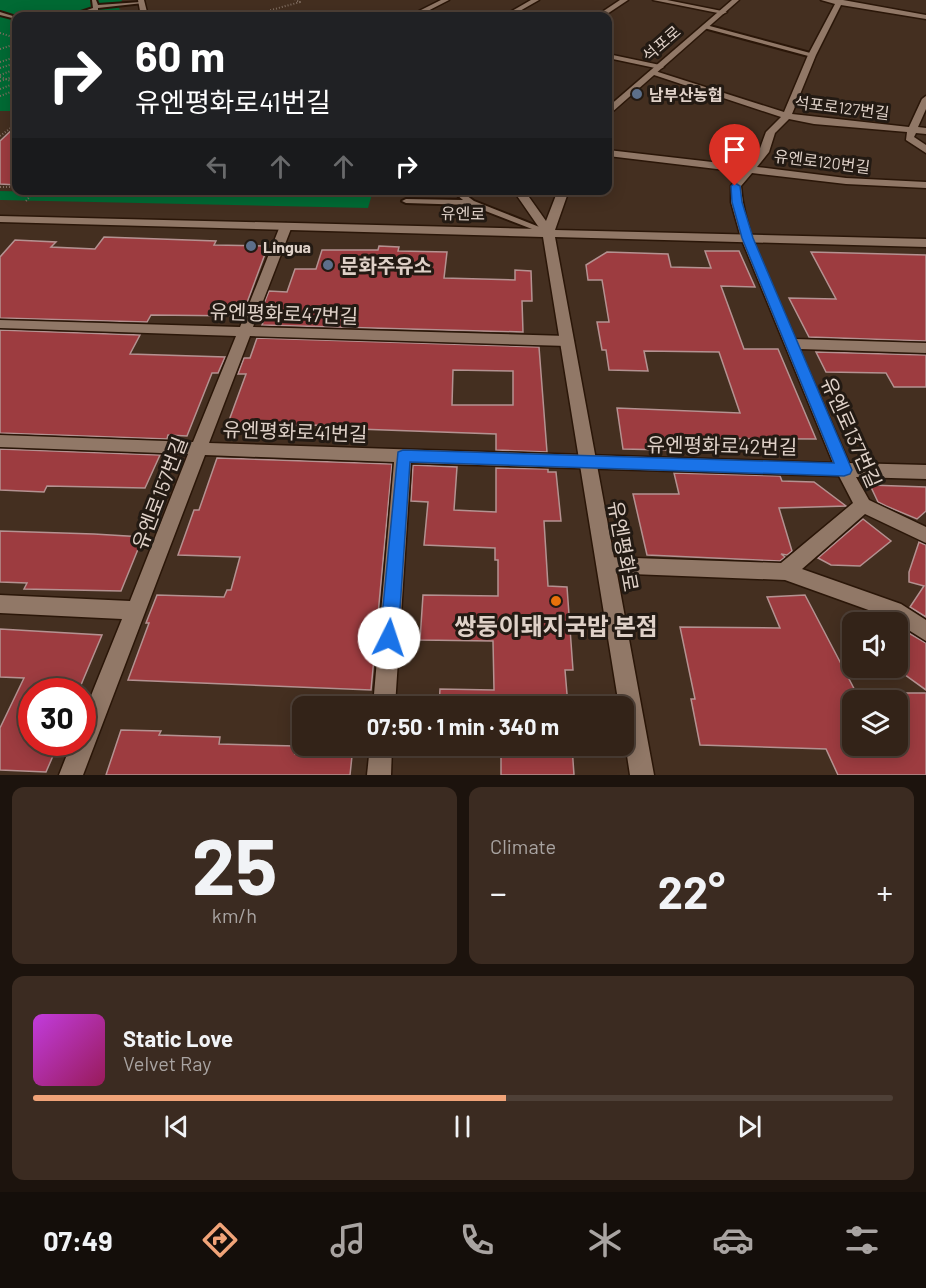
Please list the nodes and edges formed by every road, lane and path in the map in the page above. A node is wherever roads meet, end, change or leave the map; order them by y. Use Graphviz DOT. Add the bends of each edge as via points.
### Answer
graph roads {
  1 [pos="94,0"];
  2 [pos="295,0"];
  3 [pos="446,0"];
  4 [pos="536,0"];
  5 [pos="625,0"];
  6 [pos="656,0"];
  7 [pos="736,0"];
  8 [pos="824,0"];
  9 [pos="840,1"];
  10 [pos="141,2"];
  11 [pos="97,7"];
  12 [pos="87,12"];
  13 [pos="264,12"];
  14 [pos="421,12"];
  15 [pos="514,12"];
  16 [pos="606,12"];
  17 [pos="723,12"];
  18 [pos="926,17"];
  19 [pos="706,27"];
  20 [pos="812,55"];
  21 [pos="612,57"];
  22 [pos="656,70"];
  23 [pos="0,76"];
  24 [pos="12,77"];
  25 [pos="6,79"];
  26 [pos="0,81"];
  27 [pos="12,81"];
  28 [pos="1,95"];
  29 [pos="10,99"];
  30 [pos="926,99"];
  31 [pos="612,108"];
  32 [pos="787,116"];
  33 [pos="911,130"];
  34 [pos="926,131"];
  35 [pos="926,150"];
  36 [pos="612,153"];
  37 [pos="750,168"];
  38 [pos="926,185"];
  39 [pos="31,195"];
  40 [pos="461,195"];
  41 [pos="522,195"];
  42 [pos="562,195"];
  43 [pos="26,201"];
  44 [pos="406,201"];
  45 [pos="471,203"];
  46 [pos="0,219"];
  47 [pos="286,226"];
  48 [pos="548,232"];
  49 [pos="747,238"];
  50 [pos="926,243"];
  51 [pos="0,324"];
  52 [pos="245,331"];
  53 [pos="567,341"];
  54 [pos="790,344"];
  55 [pos="926,348"];
  56 [pos="0,441"];
  57 [pos="199,449"];
  58 [pos="403,456"];
  59 [pos="588,463"];
  60 [pos="844,470"];
  61 [pos="926,472"];
  62 [pos="862,505"];
  63 [pos="926,534"];
  64 [pos="606,565"];
  65 [pos="785,572"];
  66 [pos="0,604"];
  67 [pos="135,610"];
  68 [pos="926,631"];
  69 [pos="385,696"];
  70 [pos="380,756"];
  71 [pos="71,775"];
  72 [pos="379,775"];
  73 [pos="642,775"];
  1 -- 11 [label="lane"];
  2 -- 13 [label="path" via="300,2"];
  3 -- 14 [label="street"];
  4 -- 15 [label="street"];
  5 -- 16 [label="street"];
  6 -- 17 [label="street"];
  7 -- 17 [label="street, 석포로"];
  8 -- 9 [label="street"];
  9 -- 18 [label="street"];
  9 -- 20 [label="street"];
  10 -- 11 [label="lane"];
  11 -- 12 [label="lane"];
  17 -- 19 [label="street, 석포로"];
  19 -- 20 [label="lane"];
  19 -- 22 [label="street, 석포로"];
  20 -- 32 [label="street"];
  21 -- 22 [label="street, 석포로127번길"];
  22 -- 31 [label="street, 석포로"];
  22 -- 32 [label="street, 석포로127번길"];
  23 -- 25 [label="path"];
  24 -- 25 [label="path"];
  25 -- 26 [label="path"];
  25 -- 27 [label="path"];
  28 -- 29 [label="path"];
  30 -- 33 [label="street"];
  32 -- 33 [label="street, 석포로127번길"];
  32 -- 37 [label="street" via="771,132 764,152"];
  33 -- 34 [label="street, 석포로127번길"];
  33 -- 35 [label="street" via="909,138"];
  36 -- 37 [label="street, 유엔로120번길"];
  37 -- 38 [label="street, 유엔로120번길" via="846,181"];
  37 -- 49 [label="street, 유엔로137번길" via="735,186"];
  39 -- 43 [label="path"];
  40 -- 45 [label="lane"];
  41 -- 48 [label="street, 유엔평화로"];
  42 -- 48 [label="street"];
  44 -- 45 [label="lane"];
  45 -- 48 [label="lane"];
  46 -- 47 [label="street, 유엔로"];
  47 -- 48 [label="street, 유엔로"];
  47 -- 52 [label="street, 유엔로157번길"];
  48 -- 49 [label="street, 유엔로"];
  48 -- 53 [label="street, 유엔평화로"];
  49 -- 50 [label="street, 유엔로"];
  49 -- 54 [label="street, 유엔로137번길"];
  51 -- 52 [label="street, 유엔평화로47번길"];
  52 -- 53 [label="street, 유엔평화로47번길"];
  52 -- 57 [label="street, 유엔로157번길"];
  53 -- 59 [label="street, 유엔평화로"];
  54 -- 55 [label="street, 유엔로137번길"];
  54 -- 60 [label="street, 유엔로137번길"];
  56 -- 57 [label="street, 유엔평화로41번길"];
  57 -- 58 [label="street, 유엔평화로41번길"];
  57 -- 67 [label="street, 유엔로157번길"];
  58 -- 59 [label="street, 유엔평화로41번길"];
  58 -- 69 [label="street"];
  59 -- 60 [label="street, 유엔평화로42번길"];
  59 -- 64 [label="street, 유엔평화로"];
  60 -- 61 [label="street, 유엔평화로42번길"];
  60 -- 62 [label="street, 유엔로137번길"];
  62 -- 63 [label="street, 유엔로137번길"];
  62 -- 65 [label="street"];
  64 -- 65 [label="street"];
  64 -- 73 [label="street, 유엔평화로"];
  65 -- 68 [label="street" via="894,610"];
  66 -- 67 [label="street"];
  67 -- 71 [label="street, 유엔로157번길"];
  70 -- 72 [label="street"];
}
